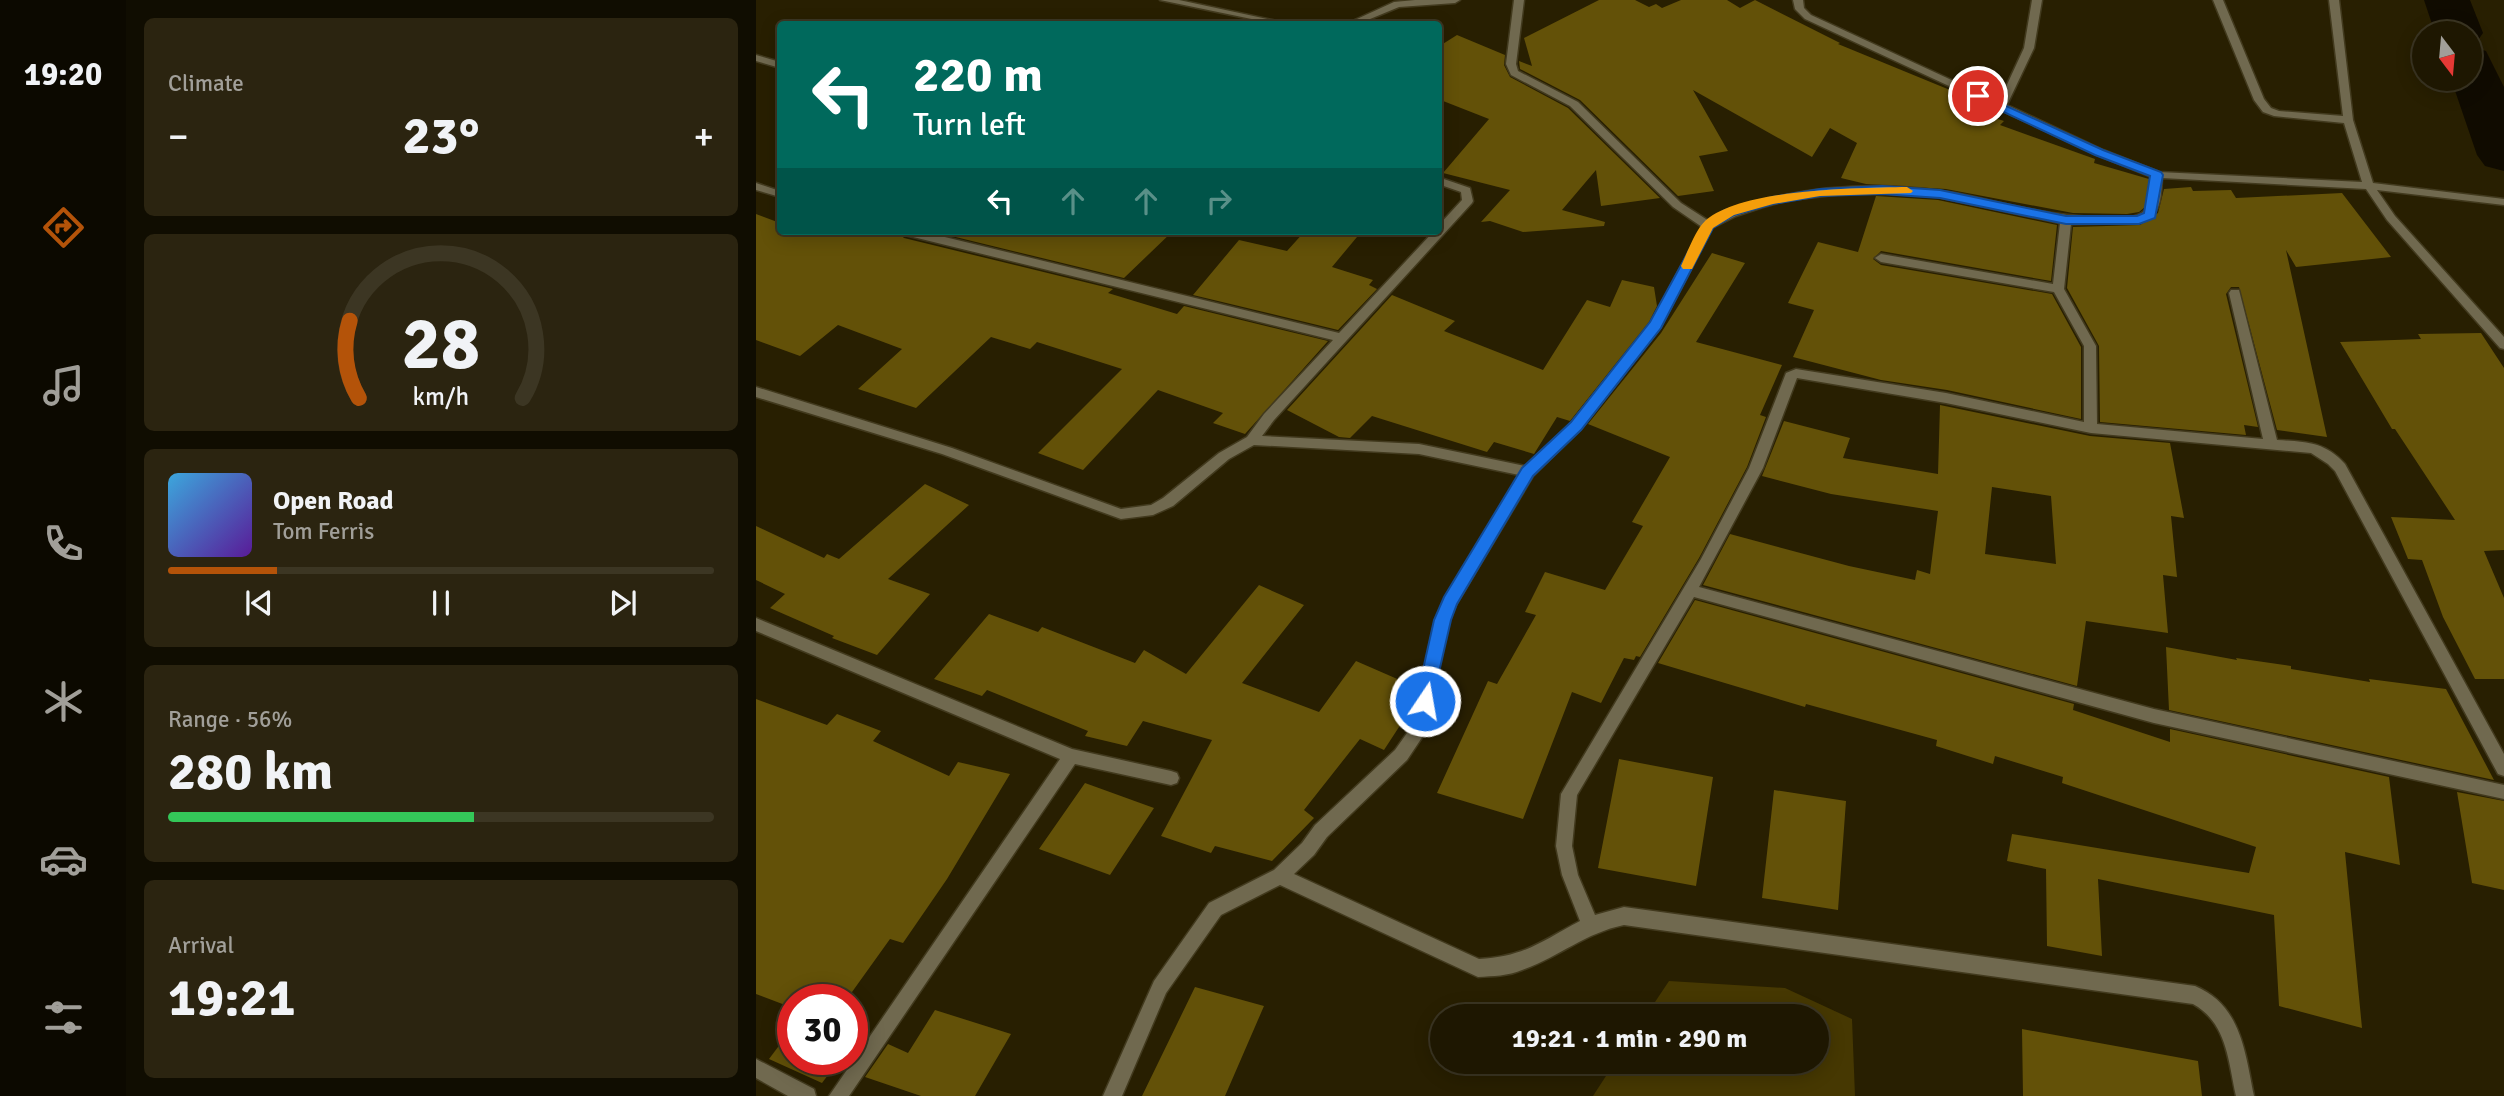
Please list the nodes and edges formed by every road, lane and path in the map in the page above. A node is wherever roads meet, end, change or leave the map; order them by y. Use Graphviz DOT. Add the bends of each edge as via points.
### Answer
graph roads {
  1 [pos="1165,0"];
  2 [pos="1455,0"];
  3 [pos="1519,0"];
  4 [pos="1798,0"];
  5 [pos="2037,0"];
  6 [pos="2218,0"];
  7 [pos="2333,0"];
  8 [pos="1271,21"];
  9 [pos="1359,21"];
  10 [pos="756,58"];
  11 [pos="777,64"];
  12 [pos="2001,107"];
  13 [pos="2348,120"];
  14 [pos="2157,175"];
  15 [pos="1442,182"];
  16 [pos="756,186"];
  17 [pos="2369,186"];
  18 [pos="777,193"];
  19 [pos="2504,202"];
  20 [pos="2066,220"];
  21 [pos="1708,226"];
  22 [pos="1442,229"];
  23 [pos="921,235"];
  24 [pos="1437,235"];
  25 [pos="1881,258"];
  26 [pos="2057,289"];
  27 [pos="2235,293"];
  28 [pos="1342,338"];
  29 [pos="2504,345"];
  30 [pos="756,392"];
  31 [pos="2091,428"];
  32 [pos="1252,440"];
  33 [pos="2271,444"];
  34 [pos="1528,472"];
  35 [pos="1690,590"];
  36 [pos="756,624"];
  37 [pos="1071,756"];
  38 [pos="2504,769"];
  39 [pos="1171,778"];
  40 [pos="2504,792"];
  41 [pos="1288,879"];
  42 [pos="1590,924"];
  43 [pos="756,1068"];
  44 [pos="807,1096"];
  45 [pos="838,1096"];
  46 [pos="1112,1096"];
  47 [pos="2245,1096"];
  1 -- 8 [label="street"];
  2 -- 9 [label="street" via="1397,4"];
  3 -- 21 [label="street" via="1511,64 1514,73 1574,104 1677,205"];
  4 -- 12 [label="street" via="1808,17"];
  5 -- 12 [label="street" via="2029,48"];
  6 -- 13 [label="street" via="2267,110"];
  7 -- 13 [label="street"];
  10 -- 11 [label="street"];
  12 -- 14 [label="street"];
  13 -- 17 [label="street"];
  14 -- 17 [label="street"];
  14 -- 20 [label="street" via="2153,211 2148,217"];
  15 -- 22 [label="street" via="1468,193 1468,201"];
  16 -- 18 [label="street"];
  17 -- 19 [label="street"];
  17 -- 29 [label="street" via="2391,218"];
  20 -- 21 [label="street" via="1917,191 1820,192 1730,213"];
  20 -- 26 [label="street"];
  21 -- 34 [label="street" via="1656,325 1576,426"];
  23 -- 28 [label="street"];
  24 -- 28 [label="street"];
  25 -- 26 [label="street"];
  26 -- 31 [label="street" via="2091,346"];
  27 -- 33 [label="street"];
  28 -- 32 [label="street"];
  30 -- 32 [label="street" via="947,451 1121,514 1153,510 1168,502 1224,456"];
  31 -- 33 [label="street"];
  31 -- 35 [label="street" via="1794,373 1756,468"];
  32 -- 34 [label="street" via="1419,449"];
  33 -- 38 [label="street" via="2314,448 2340,468"];
  34 -- 41 [label="street" via="1450,602 1419,728 1412,740 1321,831"];
  35 -- 40 [label="street" via="2154,716"];
  35 -- 42 [label="street" via="1569,794 1564,846"];
  36 -- 37 [label="street"];
  37 -- 39 [label="street"];
  37 -- 45 [label="street"];
  41 -- 42 [label="street" via="1478,968 1520,965"];
  41 -- 46 [label="street" via="1215,909 1160,987"];
  42 -- 47 [label="street" via="1625,916 2195,995 2210,1002 2225,1018 2234,1038"];
  43 -- 44 [label="street"];
}
